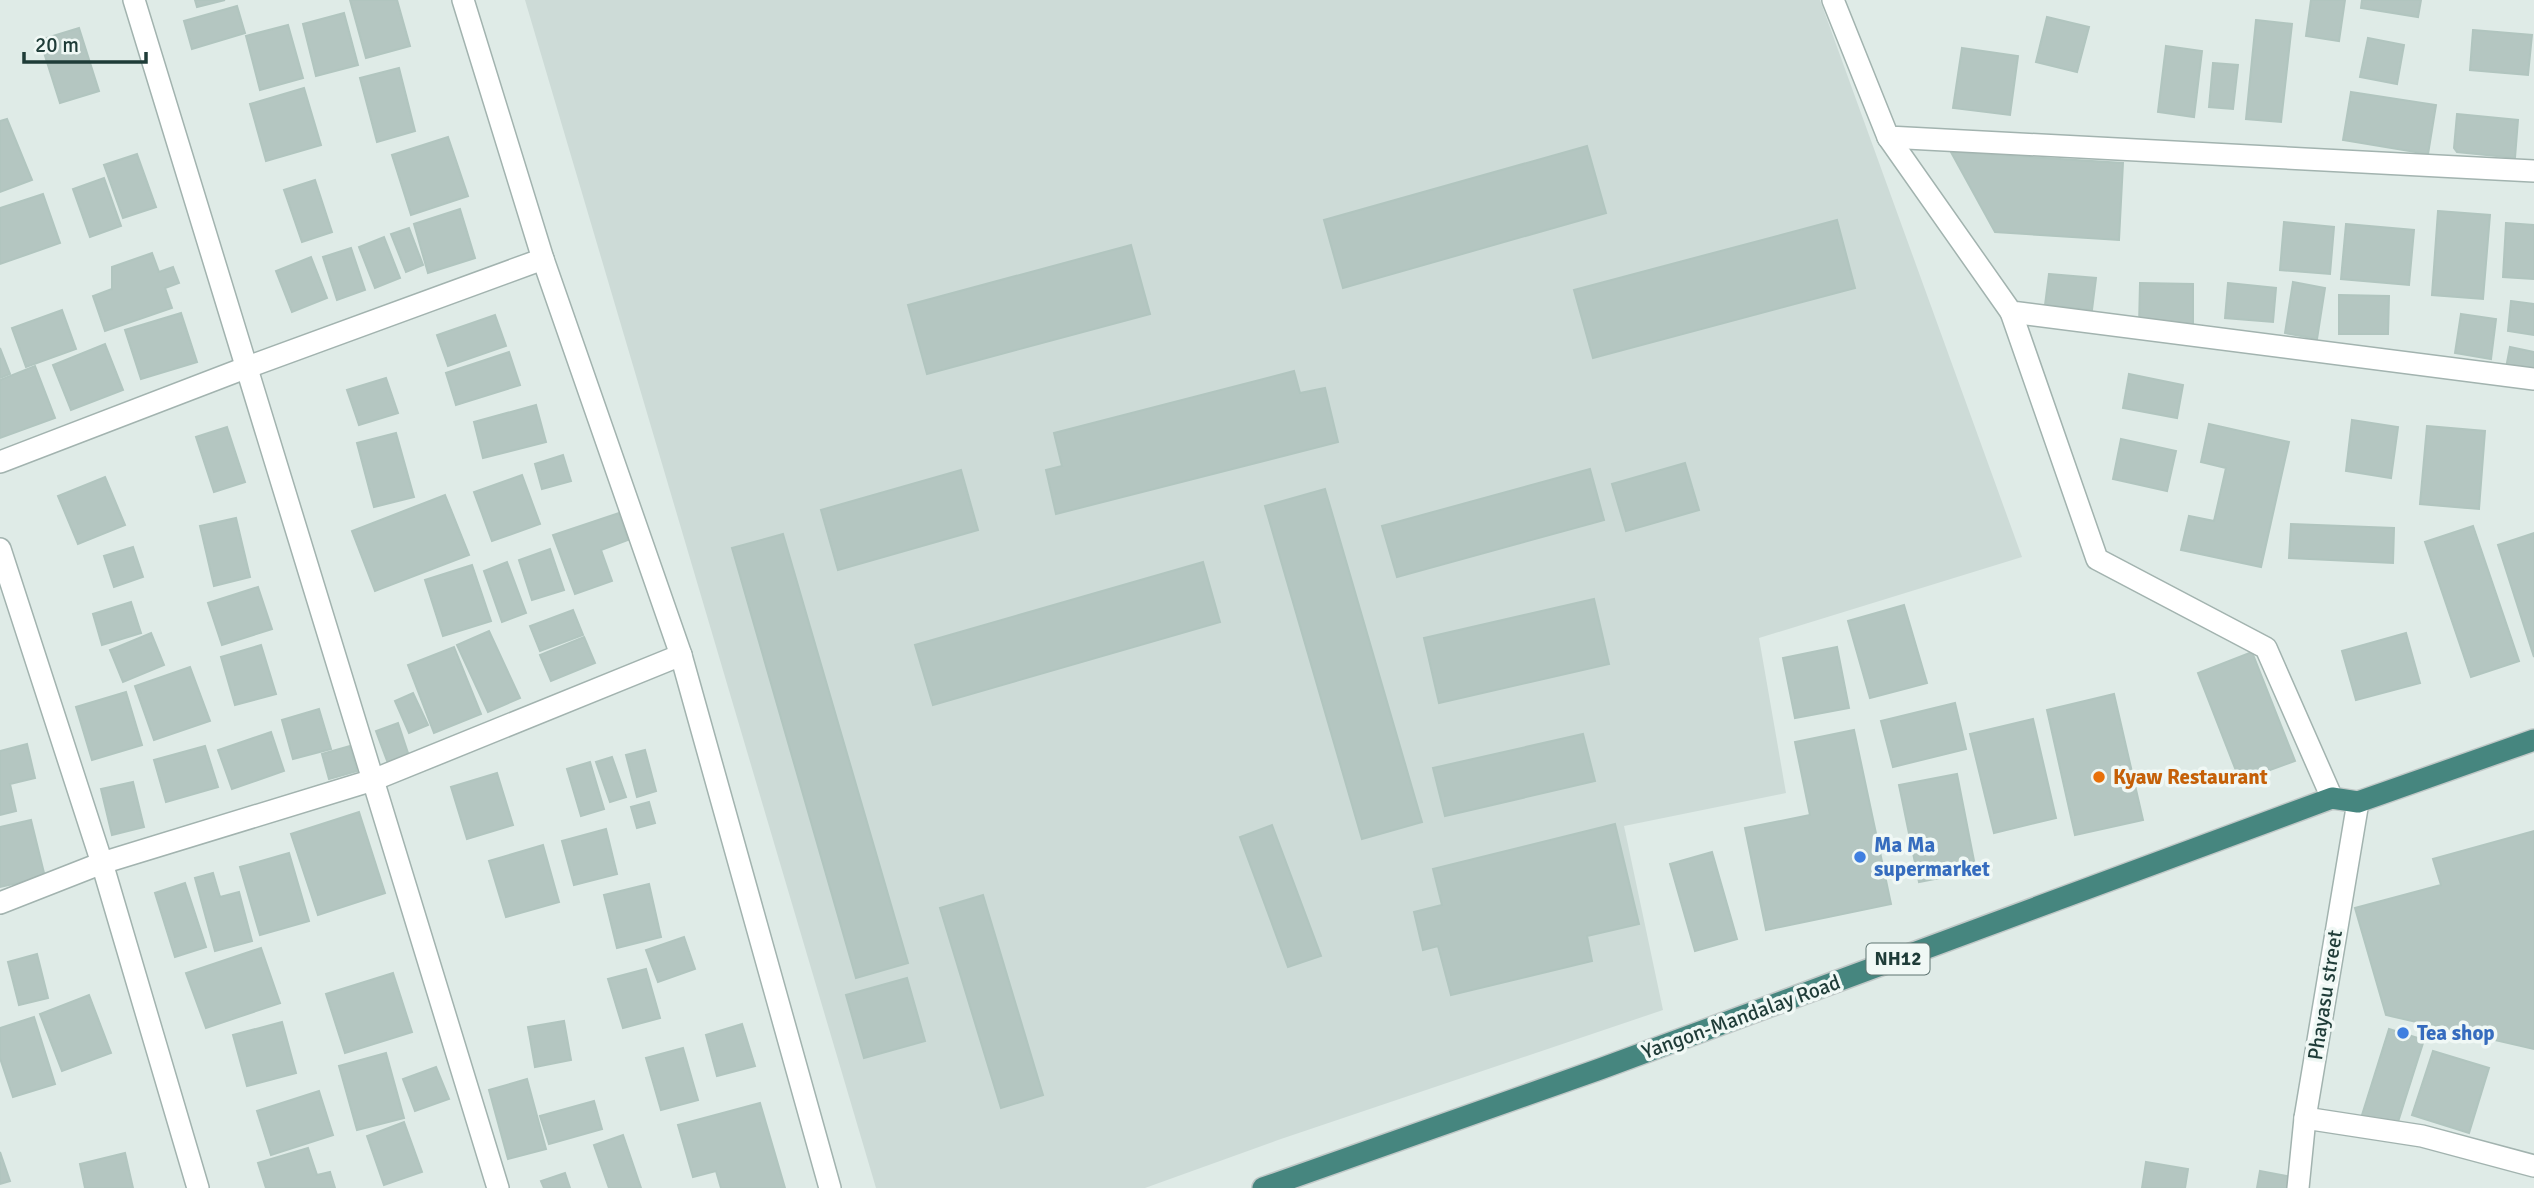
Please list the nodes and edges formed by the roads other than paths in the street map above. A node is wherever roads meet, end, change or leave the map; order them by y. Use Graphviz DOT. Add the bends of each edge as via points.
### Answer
graph roads {
  1 [pos="134,0"];
  2 [pos="463,0"];
  3 [pos="1833,0"];
  4 [pos="1888,137"];
  5 [pos="2534,171"];
  6 [pos="542,260"];
  7 [pos="2011,312"];
  8 [pos="245,368"];
  9 [pos="2534,379"];
  10 [pos="0,462"];
  11 [pos="0,548"];
  12 [pos="681,655"];
  13 [pos="2534,740"];
  14 [pos="373,780"];
  15 [pos="2332,798"];
  16 [pos="2358,802"];
  17 [pos="102,863"];
  18 [pos="0,903"];
  19 [pos="2305,1118"];
  20 [pos="2534,1166"];
  21 [pos="198,1188"];
  22 [pos="498,1188"];
  23 [pos="830,1188"];
  24 [pos="1263,1188"];
  25 [pos="2298,1188"];
  1 -- 8 [label="street"];
  2 -- 6 [label="street"];
  3 -- 4 [label="street"];
  4 -- 5 [label="street"];
  4 -- 7 [label="street"];
  6 -- 8 [label="street"];
  6 -- 12 [label="street"];
  7 -- 9 [label="street"];
  7 -- 15 [label="street" via="2097,559 2266,648"];
  8 -- 10 [label="street"];
  8 -- 14 [label="street"];
  11 -- 17 [label="street"];
  12 -- 14 [label="street"];
  12 -- 23 [label="street"];
  13 -- 16 [label="highway, Yangon-Mandalay Road / NH12"];
  14 -- 17 [label="street"];
  14 -- 22 [label="street"];
  15 -- 16 [label="highway, Yangon-Mandalay Road / NH12"];
  15 -- 24 [label="highway, Yangon-Mandalay Road / NH12" via="1600,1069"];
  16 -- 19 [label="street, Phayasu street"];
  17 -- 18 [label="street"];
  17 -- 21 [label="street"];
  19 -- 20 [label="street" via="2422,1136"];
  19 -- 25 [label="street, Phayasu street"];
}
